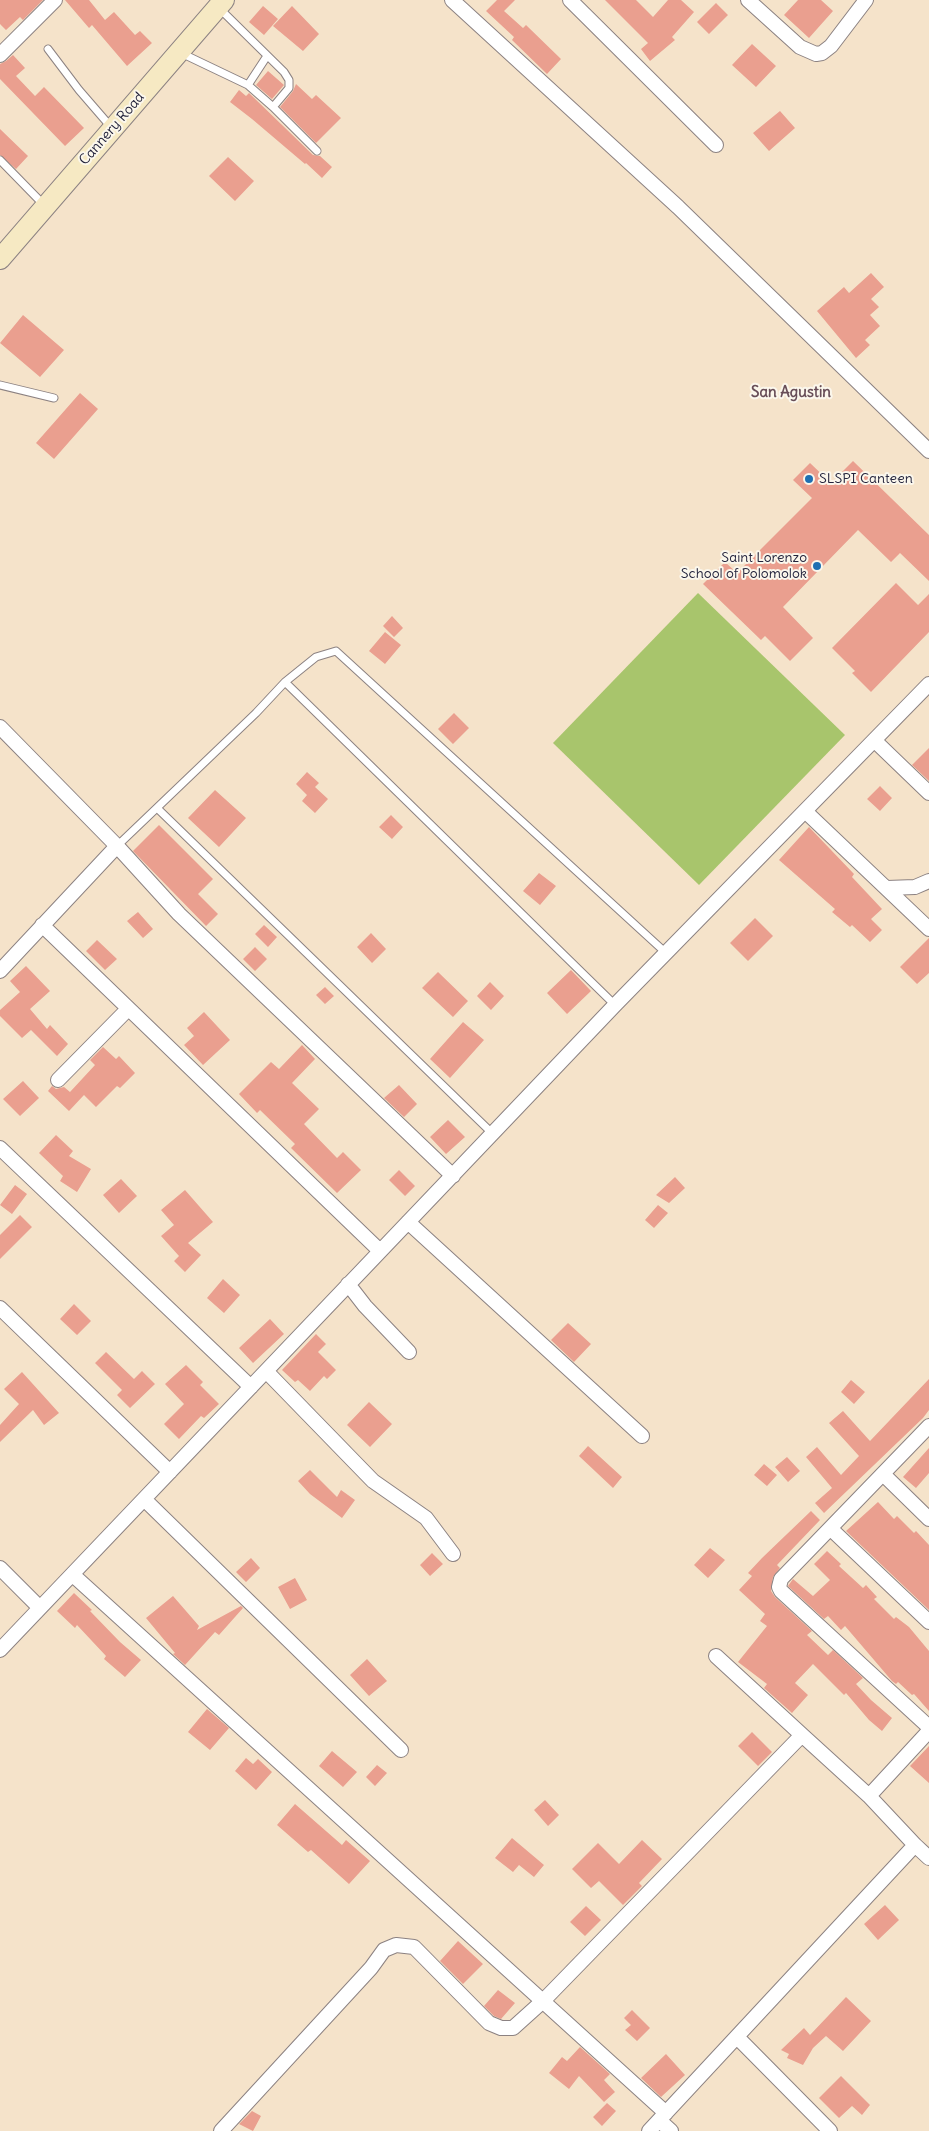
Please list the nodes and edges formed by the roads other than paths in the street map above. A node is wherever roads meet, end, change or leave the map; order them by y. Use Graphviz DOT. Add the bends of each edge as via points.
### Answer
graph roads {
  1 [pos="55,0"];
  2 [pos="452,0"];
  3 [pos="570,0"];
  4 [pos="748,0"];
  5 [pos="866,0"];
  6 [pos="221,3"];
  7 [pos="48,49"];
  8 [pos="179,52"];
  9 [pos="0,55"];
  10 [pos="267,56"];
  11 [pos="248,85"];
  12 [pos="273,107"];
  13 [pos="113,129"];
  14 [pos="716,145"];
  15 [pos="317,151"];
  16 [pos="0,160"];
  17 [pos="45,206"];
  18 [pos="0,259"];
  19 [pos="0,385"];
  20 [pos="54,398"];
  21 [pos="929,451"];
  22 [pos="285,682"];
  23 [pos="929,684"];
  24 [pos="0,727"];
  25 [pos="875,741"];
  26 [pos="929,793"];
  27 [pos="157,808"];
  28 [pos="806,812"];
  29 [pos="117,846"];
  30 [pos="929,882"];
  31 [pos="887,888"];
  32 [pos="42,925"];
  33 [pos="929,929"];
  34 [pos="666,953"];
  35 [pos="0,971"];
  36 [pos="615,1005"];
  37 [pos="128,1008"];
  38 [pos="58,1080"];
  39 [pos="493,1134"];
  40 [pos="0,1148"];
  41 [pos="454,1176"];
  42 [pos="408,1222"];
  43 [pos="379,1250"];
  44 [pos="348,1284"];
  45 [pos="0,1308"];
  46 [pos="409,1352"];
  47 [pos="266,1371"];
  48 [pos="251,1387"];
  49 [pos="929,1426"];
  50 [pos="642,1436"];
  51 [pos="170,1472"];
  52 [pos="883,1474"];
  53 [pos="144,1499"];
  54 [pos="929,1519"];
  55 [pos="831,1529"];
  56 [pos="453,1554"];
  57 [pos="0,1568"];
  58 [pos="73,1575"];
  59 [pos="40,1608"];
  60 [pos="929,1622"];
  61 [pos="1,1648"];
  62 [pos="716,1656"];
  63 [pos="929,1727"];
  64 [pos="929,1731"];
  65 [pos="802,1734"];
  66 [pos="401,1750"];
  67 [pos="869,1796"];
  68 [pos="915,1846"];
  69 [pos="929,1858"];
  70 [pos="543,2001"];
  71 [pos="737,2037"];
  72 [pos="663,2117"];
  73 [pos="221,2131"];
  74 [pos="649,2131"];
  75 [pos="671,2131"];
  76 [pos="830,2131"];
  1 -- 9 [label="street"];
  2 -- 21 [label="street" via="678,207"];
  3 -- 14 [label="street"];
  4 -- 5 [label="street" via="800,47 816,54 831,46"];
  6 -- 8 [label="main road, Cannery Road"];
  6 -- 10 [label="lane"];
  7 -- 13 [label="lane"];
  8 -- 11 [label="lane"];
  8 -- 13 [label="main road, Cannery Road"];
  10 -- 11 [label="lane"];
  10 -- 12 [label="lane" via="289,80 289,88"];
  11 -- 12 [label="lane"];
  12 -- 15 [label="lane"];
  13 -- 17 [label="main road, Cannery Road"];
  16 -- 17 [label="lane"];
  17 -- 18 [label="main road, Cannery Road"];
  19 -- 20 [label="lane"];
  22 -- 27 [label="lane"];
  22 -- 34 [label="lane" via="316,657 336,651"];
  22 -- 36 [label="lane"];
  23 -- 25 [label="street"];
  24 -- 29 [label="street"];
  25 -- 26 [label="street"];
  25 -- 28 [label="street"];
  27 -- 29 [label="lane"];
  27 -- 39 [label="lane"];
  28 -- 31 [label="street"];
  28 -- 34 [label="street"];
  29 -- 32 [label="street"];
  29 -- 41 [label="street" via="179,914"];
  30 -- 31 [label="street" via="915,887"];
  31 -- 33 [label="street"];
  32 -- 35 [label="street"];
  32 -- 37 [label="street"];
  34 -- 36 [label="street"];
  36 -- 39 [label="street"];
  37 -- 38 [label="street"];
  37 -- 43 [label="street"];
  39 -- 41 [label="street"];
  40 -- 48 [label="street"];
  41 -- 42 [label="street"];
  42 -- 43 [label="street"];
  42 -- 50 [label="street"];
  43 -- 44 [label="street"];
  44 -- 46 [label="street"];
  44 -- 47 [label="street"];
  45 -- 51 [label="street"];
  47 -- 48 [label="street"];
  47 -- 56 [label="street" via="373,1481 426,1518"];
  48 -- 51 [label="street"];
  49 -- 52 [label="street"];
  51 -- 53 [label="street"];
  52 -- 54 [label="street"];
  52 -- 55 [label="street"];
  53 -- 58 [label="street"];
  53 -- 66 [label="street"];
  55 -- 60 [label="street"];
  55 -- 63 [label="street" via="781,1579 779,1587"];
  57 -- 59 [label="street"];
  58 -- 59 [label="street"];
  58 -- 70 [label="street"];
  59 -- 61 [label="street"];
  62 -- 65 [label="street"];
  64 -- 67 [label="street"];
  65 -- 67 [label="street"];
  65 -- 70 [label="street"];
  67 -- 68 [label="street"];
  68 -- 69 [label="street"];
  68 -- 71 [label="street"];
  70 -- 72 [label="street"];
  70 -- 73 [label="street" via="513,2028 501,2028 489,2023 414,1947 396,1945 384,1950"];
  71 -- 72 [label="street"];
  71 -- 76 [label="street"];
  72 -- 74 [label="street"];
  72 -- 75 [label="street"];
}
